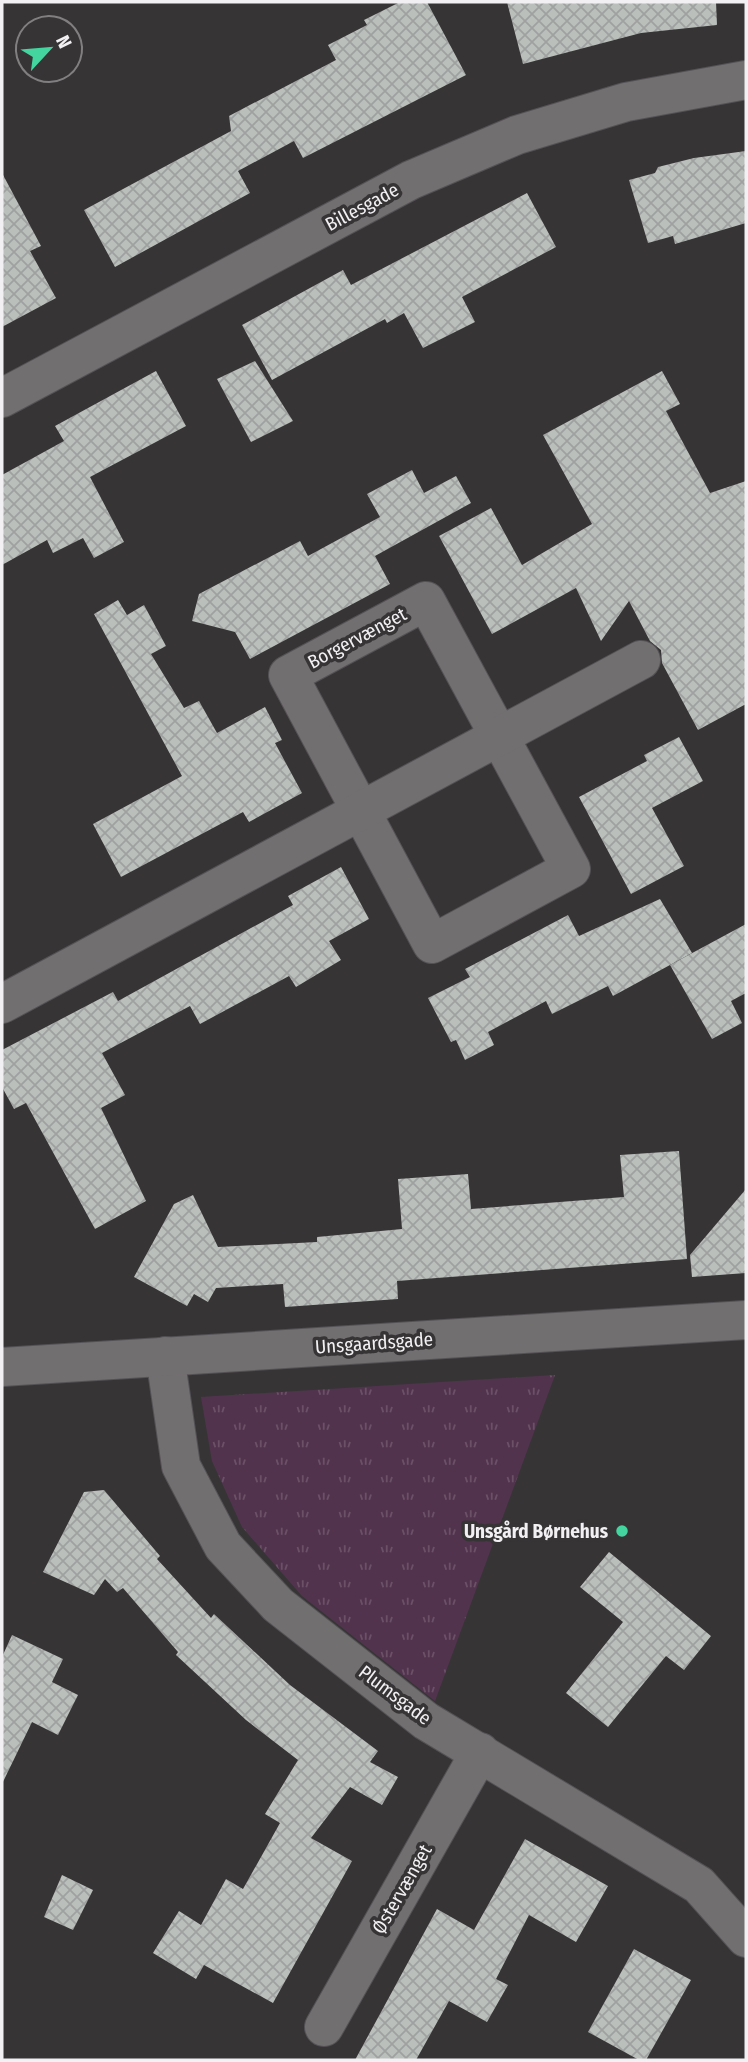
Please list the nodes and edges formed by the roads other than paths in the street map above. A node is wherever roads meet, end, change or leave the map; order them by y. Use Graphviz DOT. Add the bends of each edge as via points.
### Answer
graph roads {
  1 [pos="746,80"];
  2 [pos="2,398"];
  3 [pos="641,660"];
  4 [pos="499,736"];
  5 [pos="360,811"];
  6 [pos="2,1004"];
  7 [pos="746,1320"];
  8 [pos="165,1356"];
  9 [pos="2,1367"];
  10 [pos="480,1752"];
  11 [pos="746,1938"];
  12 [pos="324,2027"];
  1 -- 2 [label="street, Billesgade" via="626,102 517,135 411,180"];
  3 -- 4 [label="street"];
  4 -- 5 [label="street"];
  4 -- 5 [label="street, Borgervænget" via="571,869 432,944"];
  4 -- 5 [label="street, Borgervænget" via="426,601 288,675"];
  5 -- 6 [label="street"];
  7 -- 8 [label="street, Unsgaardsgade"];
  8 -- 9 [label="street, Unsgaardsgade"];
  8 -- 10 [label="street, Plumsgade" via="181,1466 223,1546 278,1605 426,1721"];
  10 -- 11 [label="street, Plumsgade" via="699,1885"];
  10 -- 12 [label="street, Østervænget"];
}
